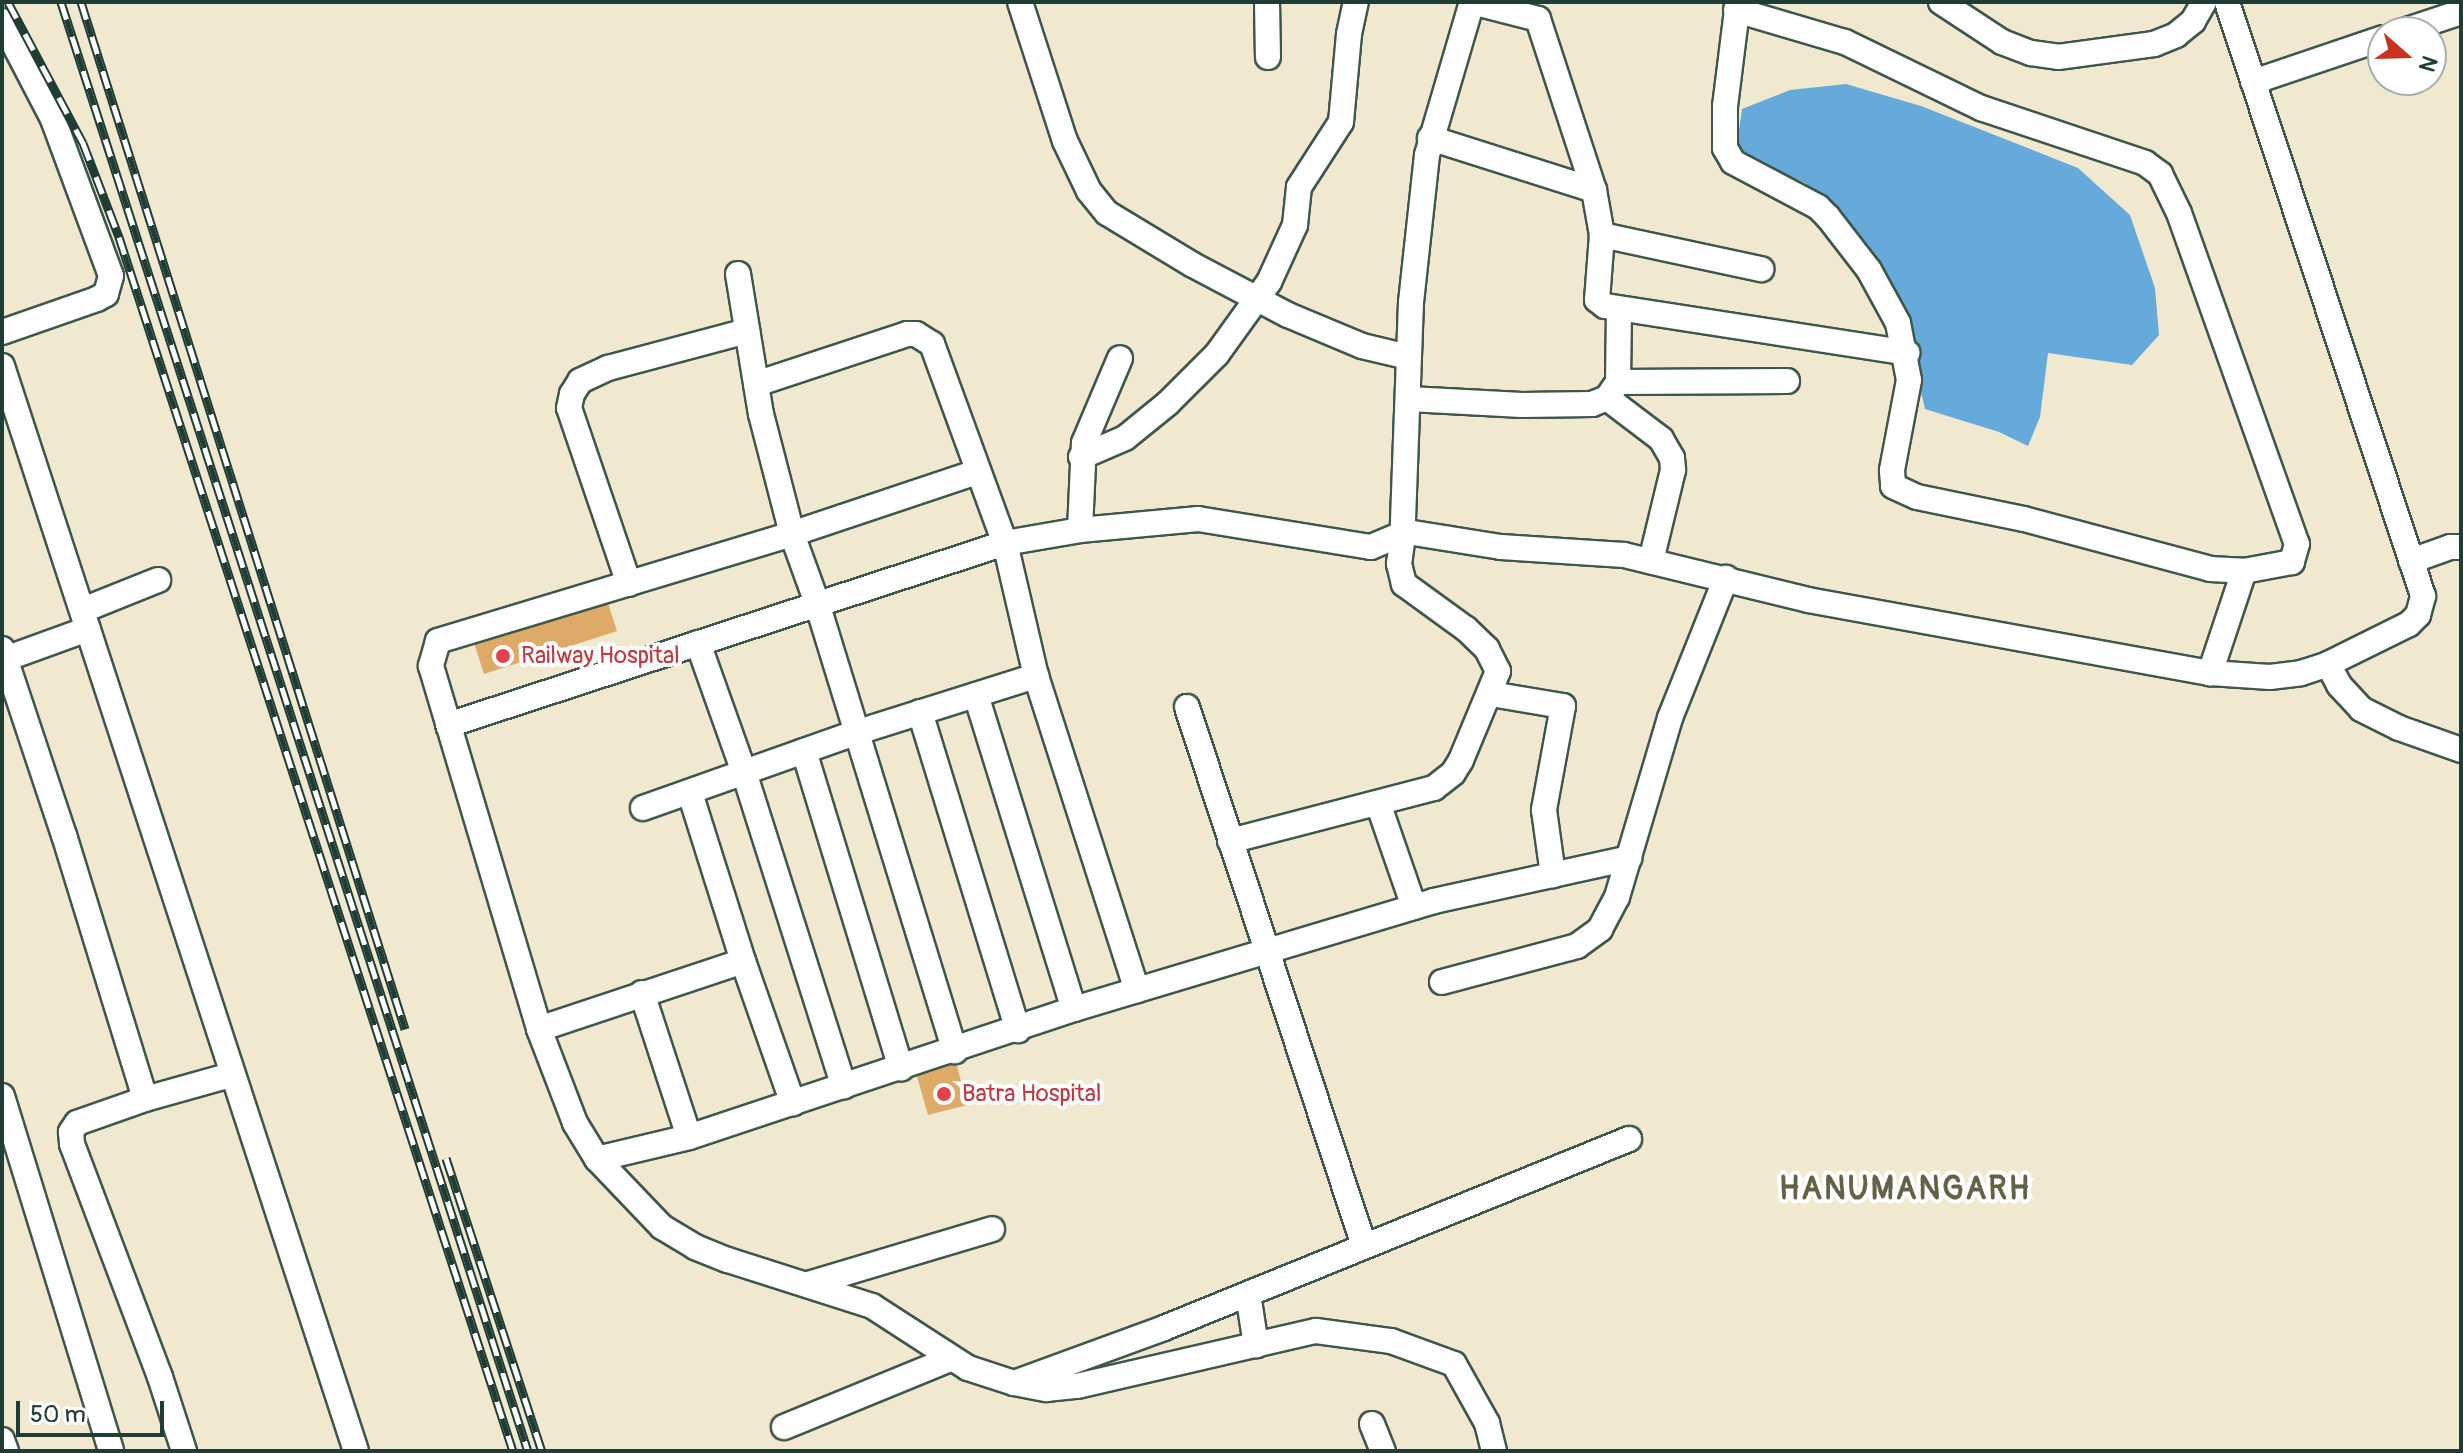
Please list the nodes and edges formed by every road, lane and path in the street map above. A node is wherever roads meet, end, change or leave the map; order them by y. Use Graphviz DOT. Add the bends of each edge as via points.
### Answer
graph roads {
  1 [pos="1020,2"];
  2 [pos="1267,2"];
  3 [pos="1356,2"];
  4 [pos="1472,2"];
  5 [pos="1941,2"];
  6 [pos="2204,2"];
  7 [pos="2227,2"];
  8 [pos="1737,6"];
  9 [pos="1538,10"];
  10 [pos="2,21"];
  11 [pos="2367,43"];
  12 [pos="1268,57"];
  13 [pos="2253,82"];
  14 [pos="1430,138"];
  15 [pos="1594,190"];
  16 [pos="1602,235"];
  17 [pos="1761,269"];
  18 [pos="738,274"];
  19 [pos="1259,299"];
  20 [pos="1619,310"];
  21 [pos="747,331"];
  22 [pos="2,332"];
  23 [pos="1907,353"];
  24 [pos="1408,357"];
  25 [pos="1120,358"];
  26 [pos="2,366"];
  27 [pos="1787,381"];
  28 [pos="756,384"];
  29 [pos="1613,390"];
  30 [pos="1409,399"];
  31 [pos="1081,457"];
  32 [pos="977,472"];
  33 [pos="1080,530"];
  34 [pos="792,534"];
  35 [pos="1405,534"];
  36 [pos="1005,543"];
  37 [pos="2461,547"];
  38 [pos="1651,561"];
  39 [pos="2411,561"];
  40 [pos="2244,571"];
  41 [pos="1726,578"];
  42 [pos="158,580"];
  43 [pos="629,584"];
  44 [pos="817,603"];
  45 [pos="85,619"];
  46 [pos="698,643"];
  47 [pos="4,654"];
  48 [pos="2328,664"];
  49 [pos="2210,673"];
  50 [pos="1036,676"];
  51 [pos="1491,694"];
  52 [pos="976,695"];
  53 [pos="1187,707"];
  54 [pos="920,712"];
  55 [pos="448,725"];
  56 [pos="858,732"];
  57 [pos="2461,750"];
  58 [pos="804,751"];
  59 [pos="744,772"];
  60 [pos="690,793"];
  61 [pos="1378,803"];
  62 [pos="643,808"];
  63 [pos="1230,841"];
  64 [pos="1629,858"];
  65 [pos="1553,875"];
  66 [pos="1414,907"];
  67 [pos="1267,952"];
  68 [pos="743,961"];
  69 [pos="1442,982"];
  70 [pos="1137,990"];
  71 [pos="642,993"];
  72 [pos="1074,1009"];
  73 [pos="539,1029"];
  74 [pos="1018,1030"];
  75 [pos="955,1051"];
  76 [pos="901,1068"];
  77 [pos="231,1075"];
  78 [pos="844,1087"];
  79 [pos="2,1096"];
  80 [pos="145,1099"];
  81 [pos="793,1104"];
  82 [pos="689,1137"];
  83 [pos="1629,1139"];
  84 [pos="10,1151"];
  85 [pos="597,1159"];
  86 [pos="992,1229"];
  87 [pos="1364,1246"];
  88 [pos="808,1284"];
  89 [pos="1248,1294"];
  90 [pos="1256,1345"];
  91 [pos="950,1359"];
  92 [pos="1014,1383"];
  93 [pos="1372,1424"];
  94 [pos="784,1427"];
  95 [pos="2,1440"];
  96 [pos="6,1451"];
  97 [pos="111,1451"];
  98 [pos="184,1451"];
  99 [pos="356,1451"];
  100 [pos="1383,1451"];
  101 [pos="1494,1451"];
  1 -- 19 [label="street" via="1065,141 1095,201 1172,253"];
  2 -- 12 [label="street"];
  3 -- 19 [label="street" via="1341,122 1306,170 1290,240"];
  4 -- 9 [label="street"];
  4 -- 14 [label="street"];
  5 -- 6 [label="street" via="2002,42 2058,57 2154,44 2193,21"];
  7 -- 13 [label="street"];
  8 -- 23 [label="street" via="1725,148 1733,162 1828,217 1884,294"];
  8 -- 40 [label="street" via="1845,42 1981,108 2145,163 2160,174 2179,213 2297,544 2292,562"];
  9 -- 15 [label="street"];
  10 -- 22 [label="street" via="53,119 111,287 97,299"];
  11 -- 13 [label="street"];
  13 -- 39 [label="street"];
  14 -- 15 [label="street"];
  14 -- 24 [label="street"];
  15 -- 16 [label="street"];
  16 -- 17 [label="street"];
  16 -- 20 [label="street" via="1597,300"];
  18 -- 21 [label="street"];
  19 -- 24 [label="street" via="1350,341"];
  19 -- 31 [label="street" via="1217,354 1146,423 1114,445"];
  20 -- 23 [label="street"];
  20 -- 29 [label="street"];
  21 -- 28 [label="street"];
  21 -- 43 [label="street" via="608,368 580,381 572,394 569,408"];
  23 -- 40 [label="street" via="1906,405 1893,486 2210,569"];
  24 -- 30 [label="street"];
  25 -- 31 [label="street"];
  26 -- 45 [label="street"];
  27 -- 29 [label="street"];
  28 -- 32 [label="street" via="916,334 932,344"];
  28 -- 34 [label="street"];
  29 -- 30 [label="street" via="1592,404"];
  29 -- 38 [label="street" via="1661,439 1672,458"];
  30 -- 35 [label="street"];
  31 -- 33 [label="street"];
  32 -- 34 [label="street"];
  32 -- 36 [label="street"];
  33 -- 35 [label="street" via="1198,519 1371,547"];
  33 -- 36 [label="street"];
  34 -- 43 [label="street"];
  34 -- 44 [label="street"];
  35 -- 38 [label="street" via="1501,547 1603,551"];
  35 -- 51 [label="street" via="1400,577 1487,649 1498,671"];
  36 -- 44 [label="street"];
  36 -- 50 [label="street"];
  37 -- 39 [label="street"];
  38 -- 41 [label="street"];
  39 -- 48 [label="street" via="2423,596 2418,615"];
  40 -- 49 [label="street"];
  41 -- 49 [label="street" via="1808,600"];
  41 -- 64 [label="street" via="1670,718"];
  42 -- 45 [label="street"];
  43 -- 55 [label="street" via="438,641 431,666"];
  44 -- 46 [label="street"];
  44 -- 56 [label="street"];
  45 -- 47 [label="street"];
  45 -- 77 [label="street"];
  46 -- 55 [label="street"];
  46 -- 59 [label="street"];
  47 -- 80 [label="street"];
  48 -- 49 [label="street" via="2270,677"];
  48 -- 57 [label="street" via="2361,709"];
  50 -- 52 [label="street"];
  50 -- 70 [label="street"];
  51 -- 61 [label="street" via="1445,782"];
  51 -- 65 [label="street" via="1563,706 1544,810"];
  52 -- 54 [label="street"];
  52 -- 72 [label="street"];
  53 -- 63 [label="street"];
  54 -- 56 [label="street"];
  54 -- 74 [label="street"];
  55 -- 73 [label="street"];
  56 -- 58 [label="street"];
  56 -- 75 [label="street"];
  58 -- 59 [label="street"];
  58 -- 76 [label="street"];
  59 -- 60 [label="street"];
  59 -- 78 [label="street"];
  60 -- 62 [label="street"];
  60 -- 68 [label="street"];
  61 -- 63 [label="street"];
  61 -- 66 [label="street"];
  63 -- 67 [label="street"];
  64 -- 65 [label="street"];
  64 -- 69 [label="street" via="1609,915 1590,938"];
  65 -- 66 [label="street"];
  66 -- 67 [label="street"];
  67 -- 70 [label="street"];
  67 -- 87 [label="street"];
  68 -- 71 [label="street"];
  68 -- 81 [label="street"];
  70 -- 72 [label="street"];
  71 -- 73 [label="street"];
  71 -- 82 [label="street"];
  72 -- 74 [label="street"];
  73 -- 85 [label="street" via="575,1123"];
  74 -- 75 [label="street"];
  75 -- 76 [label="street"];
  76 -- 78 [label="street"];
  77 -- 80 [label="street"];
  77 -- 99 [label="street"];
  78 -- 81 [label="street"];
  79 -- 84 [label="street"];
  80 -- 98 [label="street" via="77,1123 72,1144"];
  81 -- 82 [label="street"];
  82 -- 85 [label="street"];
  83 -- 87 [label="street"];
  84 -- 97 [label="street"];
  85 -- 88 [label="street" via="662,1227 695,1247"];
  86 -- 88 [label="street"];
  87 -- 89 [label="street"];
  88 -- 91 [label="street" via="872,1306"];
  89 -- 90 [label="street"];
  89 -- 92 [label="street"];
  90 -- 92 [label="street" via="1077,1386 1046,1389"];
  90 -- 101 [label="street" via="1316,1331 1391,1341 1454,1364 1487,1423"];
  91 -- 92 [label="street"];
  91 -- 94 [label="street"];
  93 -- 100 [label="street"];
  95 -- 96 [label="street"];
}
